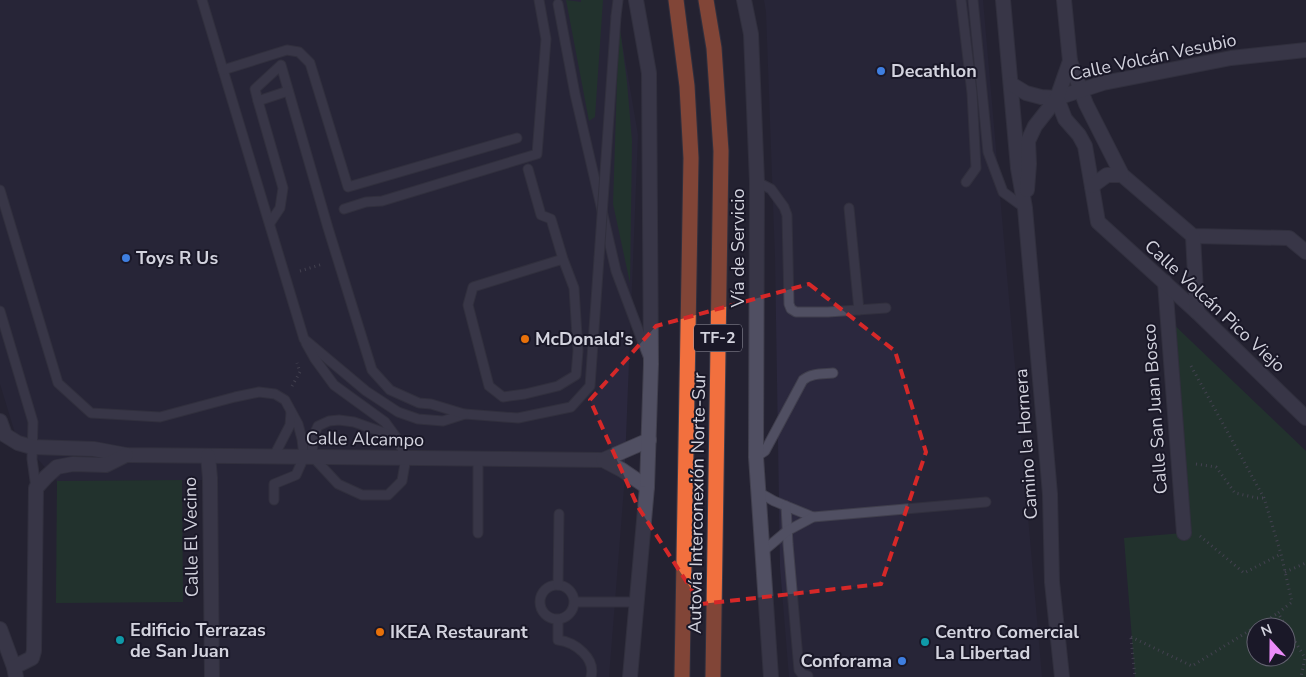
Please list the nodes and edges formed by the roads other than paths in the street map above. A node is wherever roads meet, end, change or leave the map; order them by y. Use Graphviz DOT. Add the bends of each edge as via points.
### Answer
graph roads {
  1 [pos="202,0"];
  2 [pos="539,0"];
  3 [pos="618,0"];
  4 [pos="636,0"];
  5 [pos="676,0"];
  6 [pos="706,0"];
  7 [pos="744,0"];
  8 [pos="961,0"];
  9 [pos="973,0"];
  10 [pos="1003,0"];
  11 [pos="1064,0"];
  12 [pos="558,4"];
  13 [pos="1306,50"];
  14 [pos="1070,61"];
  15 [pos="223,70"];
  16 [pos="1011,84"];
  17 [pos="1080,90"];
  18 [pos="288,91"];
  19 [pos="1057,98"];
  20 [pos="258,101"];
  21 [pos="517,138"];
  22 [pos="528,169"];
  23 [pos="1122,175"];
  24 [pos="757,182"];
  25 [pos="966,182"];
  26 [pos="1092,186"];
  27 [pos="0,190"];
  28 [pos="849,208"];
  29 [pos="1025,208"];
  30 [pos="344,209"];
  31 [pos="270,223"];
  32 [pos="1193,236"];
  33 [pos="1306,252"];
  34 [pos="563,259"];
  35 [pos="1165,282"];
  36 [pos="886,308"];
  37 [pos="859,310"];
  38 [pos="0,311"];
  39 [pos="1198,312"];
  40 [pos="304,339"];
  41 [pos="651,364"];
  42 [pos="833,373"];
  43 [pos="291,410"];
  44 [pos="465,414"];
  45 [pos="1306,418"];
  46 [pos="0,421"];
  47 [pos="396,437"];
  48 [pos="649,440"];
  49 [pos="32,447"];
  50 [pos="126,455"];
  51 [pos="208,456"];
  52 [pos="274,456"];
  53 [pos="308,457"];
  54 [pos="756,457"];
  55 [pos="406,458"];
  56 [pos="478,459"];
  57 [pos="603,460"];
  58 [pos="647,487"];
  59 [pos="36,488"];
  60 [pos="758,492"];
  61 [pos="274,500"];
  62 [pos="986,502"];
  63 [pos="786,506"];
  64 [pos="559,514"];
  65 [pos="813,517"];
  66 [pos="1183,527"];
  67 [pos="787,531"];
  68 [pos="478,533"];
  69 [pos="762,552"];
  70 [pos="558,585"];
  71 [pos="575,602"];
  72 [pos="638,602"];
  73 [pos="558,620"];
  74 [pos="0,629"];
  75 [pos="15,672"];
  76 [pos="808,676"];
  77 [pos="212,677"];
  78 [pos="591,677"];
  79 [pos="630,677"];
  80 [pos="682,677"];
  81 [pos="713,677"];
  82 [pos="771,677"];
  83 [pos="1062,677"];
  1 -- 15 [label="lane"];
  2 -- 30 [label="lane" via="546,39 537,154 382,201"];
  3 -- 44 [label="lane, bridge" via="590,386 571,407 518,418"];
  4 -- 41 [label="street" via="649,73"];
  5 -- 80 [label="highway, Autovía Interconexión Norte-Sur / TF-2" via="687,86 691,158"];
  6 -- 81 [label="highway, Autovía Interconexión Norte-Sur / TF-2" via="714,48 721,152"];
  7 -- 24 [label="street, Vía de Servicio" via="751,34"];
  8 -- 25 [label="lane" via="972,93 976,168"];
  9 -- 29 [label="lane" via="988,152 1003,192"];
  10 -- 16 [label="street, Camino la Hornera"];
  11 -- 14 [label="street, Camino la Hornera"];
  12 -- 41 [label="lane" via="616,271"];
  13 -- 17 [label="street, Calle Volcán Vesubio" via="1232,58"];
  14 -- 17 [label="street, Camino la Hornera"];
  14 -- 19 [label="street, Camino la Hornera"];
  15 -- 21 [label="lane" via="287,50 299,52 310,63 348,187"];
  15 -- 31 [label="lane"];
  16 -- 19 [label="street, Calle Volcán Vesubio" via="1041,97"];
  16 -- 29 [label="street, Camino la Hornera"];
  17 -- 19 [label="street, Calle Volcán Vesubio"];
  17 -- 23 [label="street, Camino la Hornera"];
  18 -- 20 [label="lane"];
  18 -- 20 [label="lane" via="281,65 255,89"];
  18 -- 44 [label="lane" via="372,370 390,390 419,403"];
  19 -- 26 [label="street" via="1065,118 1085,146"];
  19 -- 29 [label="street, Camino la Hornera" via="1035,126 1028,141"];
  20 -- 31 [label="lane" via="283,188 280,208"];
  22 -- 34 [label="lane" via="541,215 551,220"];
  23 -- 26 [label="street" via="1107,175"];
  23 -- 32 [label="street, Camino la Hornera"];
  24 -- 37 [label="lane" via="771,188 788,214 791,309 796,312"];
  24 -- 54 [label="street, Vía de Servicio"];
  26 -- 35 [label="street, Calle Volcán Pico Viejo" via="1098,222"];
  27 -- 43 [label="lane" via="58,383 91,413 160,417 259,392 275,394"];
  28 -- 37 [label="lane"];
  29 -- 83 [label="street, Camino la Hornera"];
  31 -- 40 [label="lane"];
  32 -- 33 [label="street" via="1289,238"];
  32 -- 39 [label="street"];
  34 -- 34 [label="lane" via="474,287 468,305 489,386 503,397 558,386 576,375 578,351 574,288"];
  35 -- 39 [label="street, Calle Volcán Pico Viejo"];
  35 -- 66 [label="street, Calle San Juan Bosco"];
  36 -- 37 [label="lane"];
  38 -- 49 [label="lane" via="33,422"];
  39 -- 45 [label="street, Calle Volcán Pico Viejo"];
  40 -- 44 [label="lane" via="366,391 398,412 418,419 443,421"];
  40 -- 47 [label="lane" via="334,384 385,422"];
  41 -- 48 [label="street"];
  42 -- 54 [label="lane" via="812,375 803,380 765,450"];
  43 -- 52 [label="lane" via="290,425"];
  43 -- 53 [label="lane"];
  46 -- 49 [label="street, Calle Alcampo" via="5,436"];
  47 -- 53 [label="lane" via="354,422 329,420 318,426"];
  47 -- 55 [label="lane"];
  48 -- 57 [label="street, Calle Alcampo"];
  48 -- 58 [label="street"];
  49 -- 50 [label="street, Calle Alcampo" via="94,449"];
  49 -- 59 [label="lane"];
  50 -- 51 [label="street, Calle Alcampo"];
  50 -- 59 [label="street, Calle Alcampo" via="106,465 57,467"];
  51 -- 52 [label="street, Calle Alcampo"];
  51 -- 77 [label="street, Calle El Vecino"];
  52 -- 53 [label="street, Calle Alcampo"];
  53 -- 55 [label="street, Calle Alcampo"];
  53 -- 55 [label="lane" via="338,484 362,495 388,495 402,481"];
  53 -- 61 [label="lane" via="296,476 274,484"];
  54 -- 60 [label="street, Vía de Servicio"];
  55 -- 56 [label="street, Calle Alcampo"];
  56 -- 57 [label="street, Calle Alcampo"];
  56 -- 68 [label="lane"];
  57 -- 58 [label="street, Calle Alcampo"];
  58 -- 72 [label="street"];
  59 -- 75 [label="street" via="34,651 32,658"];
  60 -- 63 [label="lane"];
  60 -- 69 [label="street, Vía de Servicio"];
  62 -- 65 [label="lane"];
  63 -- 65 [label="lane"];
  63 -- 67 [label="lane"];
  64 -- 70 [label="lane"];
  65 -- 67 [label="lane"];
  67 -- 69 [label="lane"];
  67 -- 76 [label="lane" via="799,670"];
  69 -- 82 [label="street, Vía de Servicio"];
  70 -- 71 [label="lane" via="572,592"];
  70 -- 73 [label="lane" via="544,591 540,602 543,612"];
  71 -- 72 [label="lane"];
  71 -- 73 [label="lane" via="572,612"];
  72 -- 79 [label="street"];
  73 -- 78 [label="lane" via="558,640 567,641 586,655 593,671"];
  74 -- 75 [label="street"];
}
